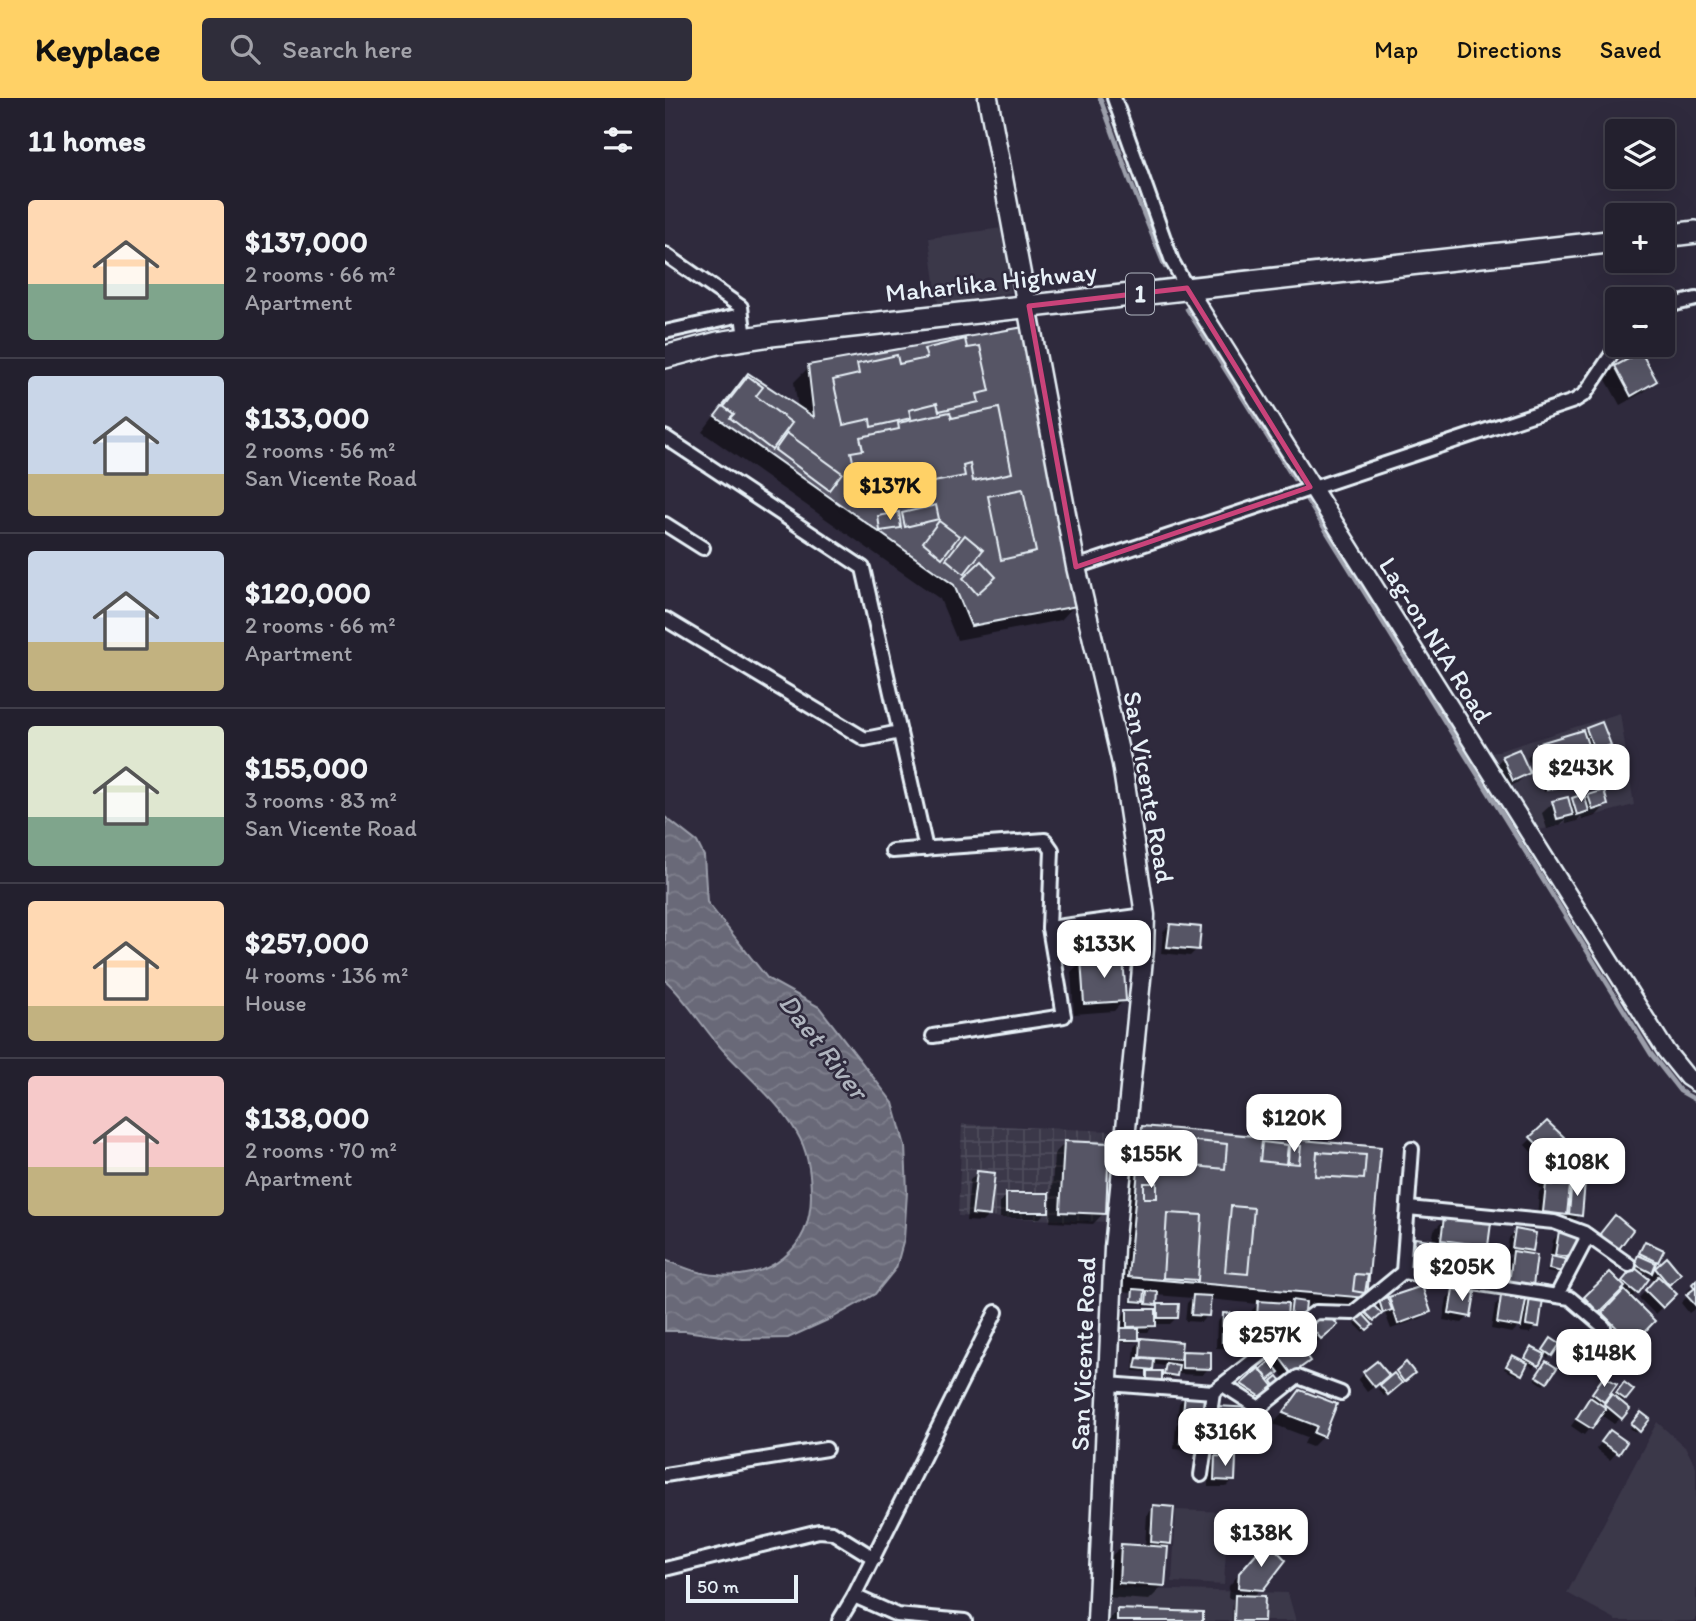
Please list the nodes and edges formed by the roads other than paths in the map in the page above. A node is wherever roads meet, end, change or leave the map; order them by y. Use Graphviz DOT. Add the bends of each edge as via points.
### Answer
graph roads {
  1 [pos="988,98"];
  2 [pos="1114,98"];
  3 [pos="1696,232"];
  4 [pos="1675,235"];
  5 [pos="1605,242"];
  6 [pos="665,254"];
  7 [pos="1187,288"];
  8 [pos="1696,299"];
  9 [pos="1675,304"];
  10 [pos="1029,306"];
  11 [pos="741,314"];
  12 [pos="665,332"];
  13 [pos="745,338"];
  14 [pos="665,356"];
  15 [pos="1610,357"];
  16 [pos="665,437"];
  17 [pos="1310,487"];
  18 [pos="665,524"];
  19 [pos="703,548"];
  20 [pos="1076,567"];
  21 [pos="665,618"];
  22 [pos="900,732"];
  23 [pos="926,849"];
  24 [pos="892,851"];
  25 [pos="1145,915"];
  26 [pos="1049,928"];
  27 [pos="933,1036"];
  28 [pos="1696,1083"];
  29 [pos="1412,1149"];
  30 [pos="1408,1208"];
  31 [pos="1588,1236"];
  32 [pos="1629,1265"];
  33 [pos="1403,1272"];
  34 [pos="1557,1295"];
  35 [pos="996,1312"];
  36 [pos="1607,1363"];
  37 [pos="1108,1384"];
  38 [pos="1218,1389"];
  39 [pos="1341,1393"];
  40 [pos="826,1449"];
  41 [pos="665,1475"];
  42 [pos="1201,1475"];
  43 [pos="874,1558"];
  44 [pos="665,1569"];
  45 [pos="854,1596"];
  46 [pos="839,1621"];
  47 [pos="965,1621"];
  48 [pos="1097,1621"];
  1 -- 10 [label="main road, San Vicente Road"];
  2 -- 7 [label="street" via="1172,261"];
  3 -- 4 [label="highway"];
  5 -- 7 [label="highway, Maharlika Highway / 1"];
  6 -- 11 [label="street" via="741,307"];
  7 -- 10 [label="highway, Maharlika Highway / 1"];
  7 -- 17 [label="street, Lag-on NIA Road"];
  8 -- 9 [label="street"];
  10 -- 13 [label="highway, Maharlika Highway / 1"];
  10 -- 20 [label="main road, San Vicente Road"];
  11 -- 12 [label="street"];
  11 -- 13 [label="street"];
  13 -- 14 [label="highway, Maharlika Highway / 1"];
  15 -- 17 [label="street" via="1585,394 1574,401"];
  16 -- 22 [label="street" via="863,568"];
  17 -- 20 [label="street"];
  17 -- 28 [label="street, Lag-on NIA Road" via="1666,1051"];
  18 -- 19 [label="street"];
  20 -- 25 [label="main road, San Vicente Road" via="1122,764"];
  21 -- 22 [label="street" via="865,739"];
  22 -- 23 [label="street"];
  23 -- 24 [label="street"];
  23 -- 26 [label="street" via="1045,840 1052,850"];
  25 -- 26 [label="street"];
  25 -- 37 [label="main road, San Vicente Road" via="1114,1248"];
  26 -- 27 [label="street" via="1064,1016"];
  29 -- 30 [label="street"];
  30 -- 31 [label="street" via="1554,1222"];
  30 -- 33 [label="street"];
  31 -- 32 [label="street"];
  31 -- 34 [label="street"];
  33 -- 34 [label="street"];
  33 -- 38 [label="street" via="1353,1313 1316,1312"];
  34 -- 36 [label="street" via="1570,1298 1604,1327"];
  35 -- 43 [label="street"];
  37 -- 38 [label="street"];
  37 -- 48 [label="main road, San Vicente Road"];
  38 -- 39 [label="street" via="1259,1408 1299,1377"];
  38 -- 42 [label="street"];
  40 -- 41 [label="street"];
  43 -- 44 [label="street" via="832,1532 819,1531"];
  43 -- 45 [label="street"];
  45 -- 46 [label="street"];
  45 -- 47 [label="street" via="897,1615"];
}
